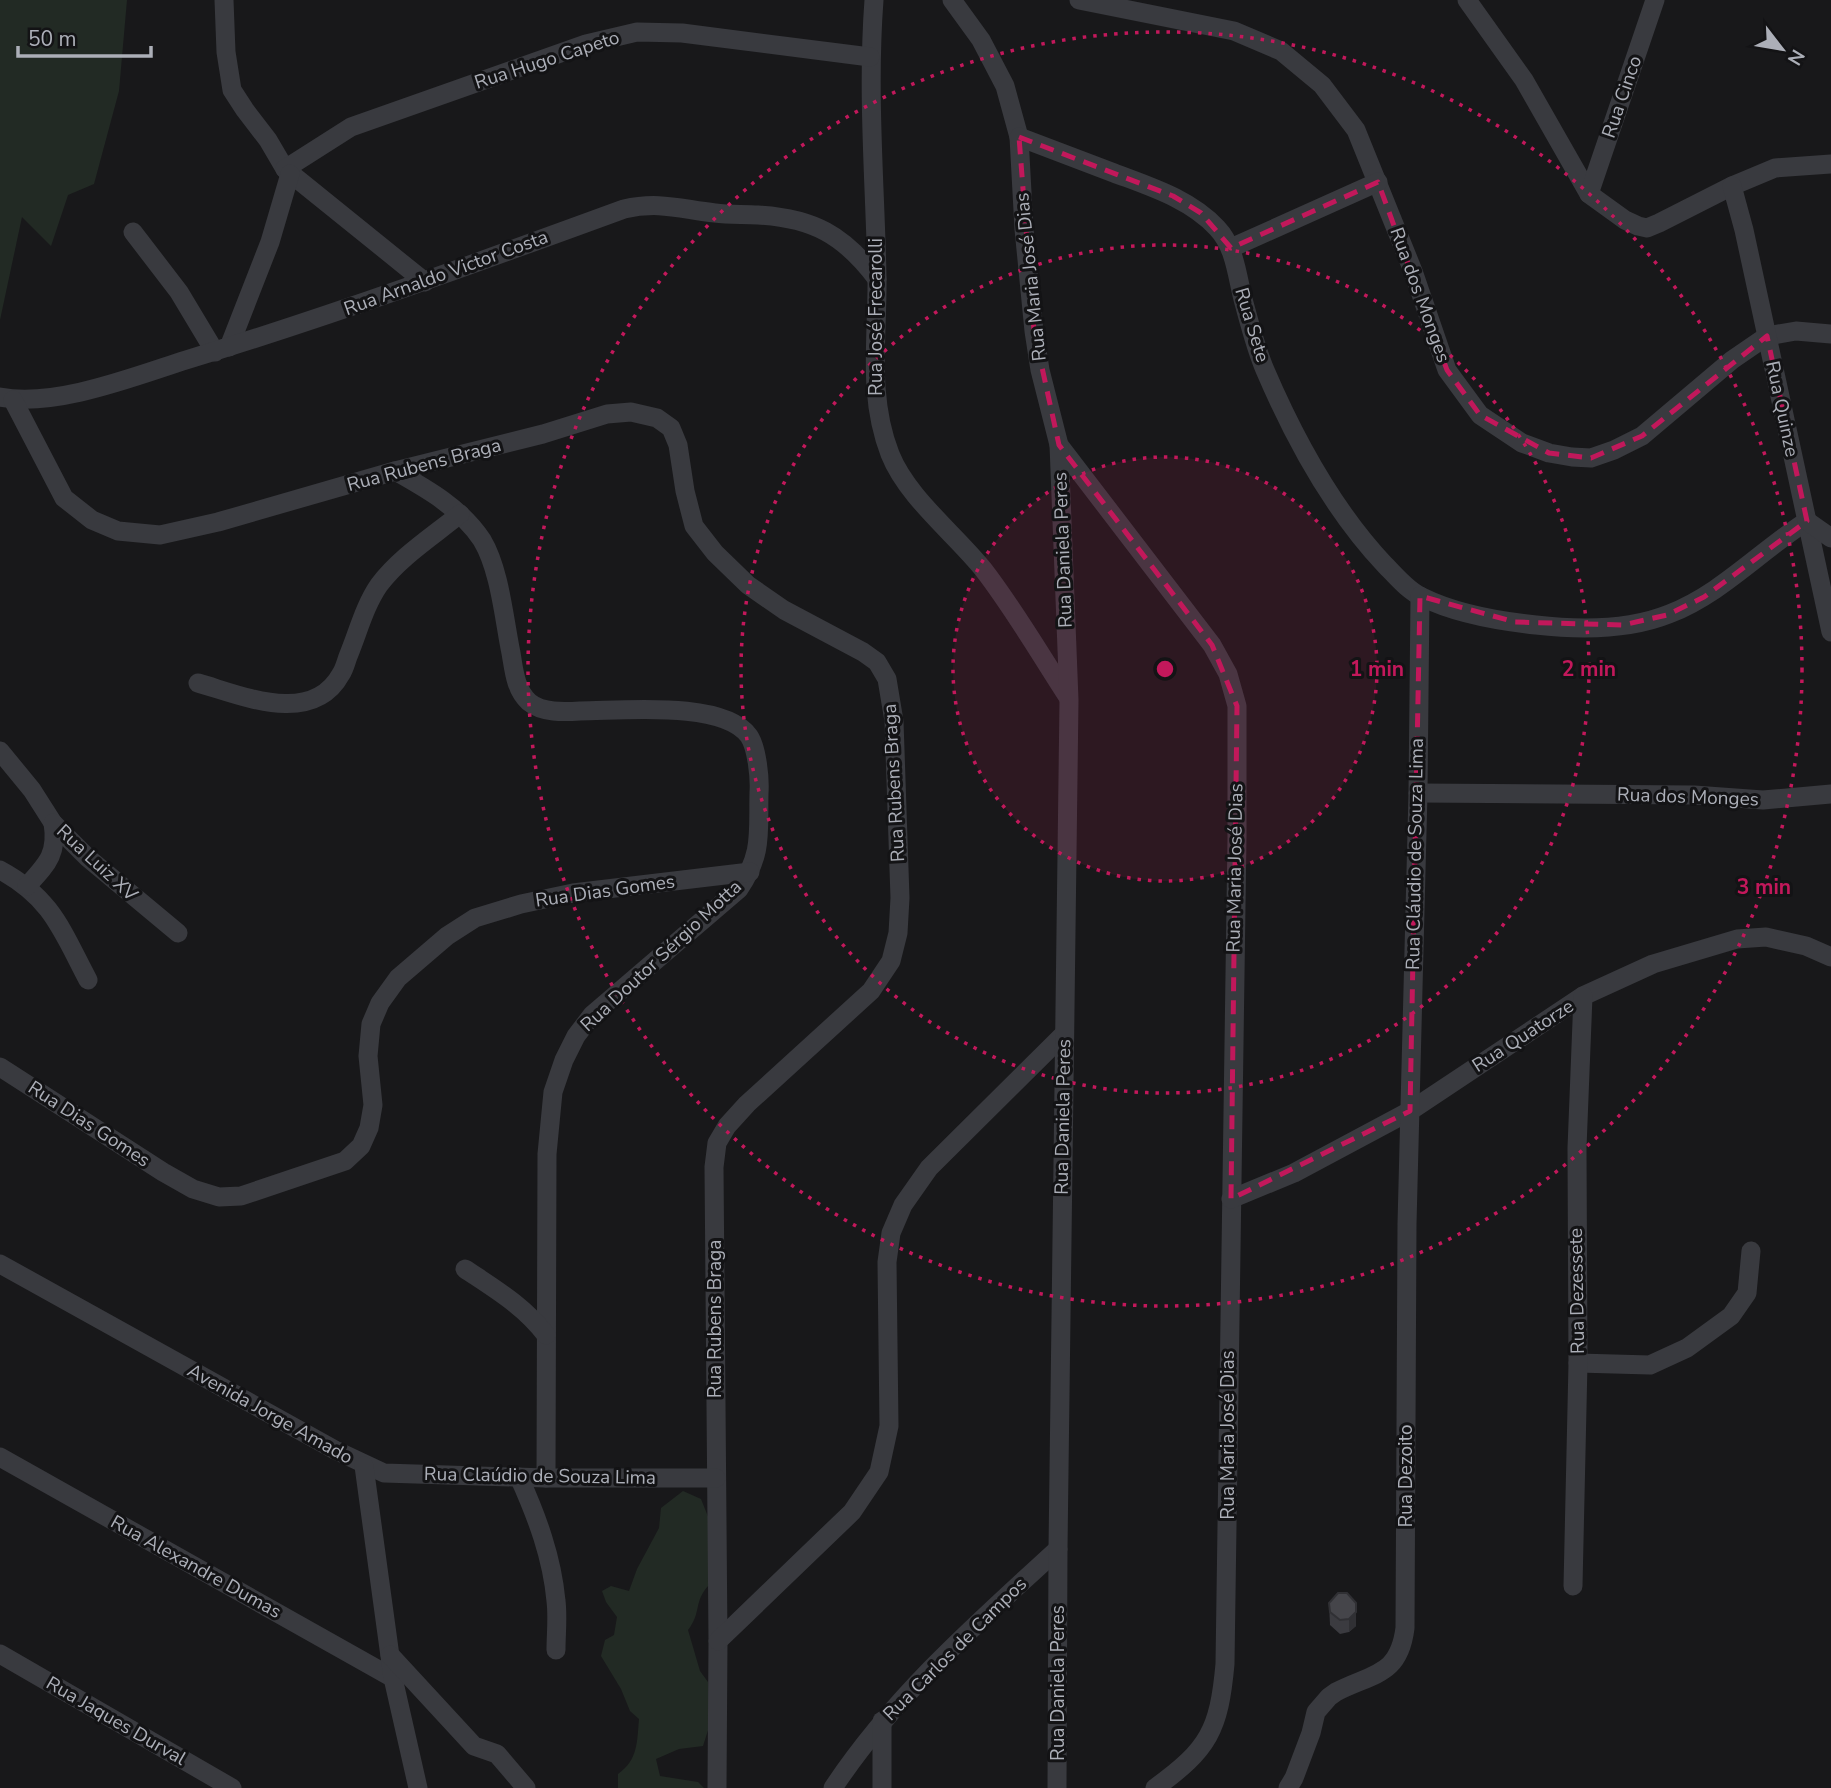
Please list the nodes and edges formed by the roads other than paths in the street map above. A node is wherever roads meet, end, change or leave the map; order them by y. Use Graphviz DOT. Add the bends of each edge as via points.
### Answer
graph roads {
  1 [pos="224,0"];
  2 [pos="874,0"];
  3 [pos="952,0"];
  4 [pos="1079,0"];
  5 [pos="1467,0"];
  6 [pos="1655,0"];
  7 [pos="870,57"];
  8 [pos="1019,137"];
  9 [pos="1831,164"];
  10 [pos="288,171"];
  11 [pos="1378,182"];
  12 [pos="1732,186"];
  13 [pos="1590,194"];
  14 [pos="133,232"];
  15 [pos="1231,248"];
  16 [pos="877,279"];
  17 [pos="425,282"];
  18 [pos="1831,334"];
  19 [pos="1768,336"];
  20 [pos="222,350"];
  21 [pos="7,398"];
  22 [pos="1059,445"];
  23 [pos="395,471"];
  24 [pos="460,514"];
  25 [pos="1807,522"];
  26 [pos="1831,538"];
  27 [pos="1420,597"];
  28 [pos="1831,632"];
  29 [pos="198,683"];
  30 [pos="1069,699"];
  31 [pos="0,751"];
  32 [pos="1418,793"];
  33 [pos="1831,794"];
  34 [pos="53,823"];
  35 [pos="0,870"];
  36 [pos="750,872"];
  37 [pos="27,886"];
  38 [pos="178,933"];
  39 [pos="1831,957"];
  40 [pos="88,980"];
  41 [pos="1583,996"];
  42 [pos="1064,1034"];
  43 [pos="0,1066"];
  44 [pos="1410,1111"];
  45 [pos="1231,1199"];
  46 [pos="1751,1251"];
  47 [pos="0,1264"];
  48 [pos="465,1269"];
  49 [pos="546,1335"];
  50 [pos="1578,1363"];
  51 [pos="0,1457"];
  52 [pos="364,1466"];
  53 [pos="519,1477"];
  54 [pos="546,1478"];
  55 [pos="716,1478"];
  56 [pos="1058,1549"];
  57 [pos="1573,1586"];
  58 [pos="718,1641"];
  59 [pos="556,1650"];
  60 [pos="0,1654"];
  61 [pos="390,1655"];
  62 [pos="393,1678"];
  63 [pos="882,1721"];
  64 [pos="232,1788"];
  65 [pos="418,1788"];
  66 [pos="526,1788"];
  67 [pos="717,1788"];
  68 [pos="833,1788"];
  69 [pos="882,1788"];
  70 [pos="1057,1788"];
  71 [pos="1155,1788"];
  72 [pos="1288,1788"];
  1 -- 10 [label="street" via="232,90"];
  2 -- 7 [label="street, Rua José Frecarolli"];
  3 -- 8 [label="street, Rua Maria José Dias" via="981,40 1005,86"];
  4 -- 11 [label="street, Rua dos Monges" via="1234,31 1281,51 1322,85 1356,130"];
  5 -- 13 [label="street" via="1524,80"];
  6 -- 13 [label="street, Rua Cinco"];
  7 -- 10 [label="street, Rua Hugo Capeto" via="682,33 637,32 586,44 351,127"];
  7 -- 16 [label="street, Rua José Frecarolli"];
  8 -- 15 [label="street, Rua Sete" via="1173,196 1220,230"];
  8 -- 22 [label="street, Rua Maria José Dias" via="1034,331"];
  9 -- 12 [label="street" via="1775,168"];
  10 -- 17 [label="street"];
  10 -- 20 [label="street" via="270,242"];
  11 -- 15 [label="street"];
  11 -- 19 [label="street, Rua dos Monges" via="1447,370 1480,415 1522,443 1572,457 1591,458 1614,450 1642,436 1732,360"];
  12 -- 13 [label="street" via="1647,228 1625,220"];
  12 -- 19 [label="street, Rua Quinze"];
  14 -- 20 [label="street"];
  15 -- 27 [label="street, Rua Sete" via="1264,367 1297,442 1365,543"];
  16 -- 17 [label="street, Rua Arnaldo Victor Costa" via="846,244 795,219 646,204"];
  16 -- 30 [label="street, Rua José Frecarolli" via="877,413 890,455 908,484 982,568"];
  17 -- 20 [label="street, Rua Arnaldo Victor Costa"];
  18 -- 19 [label="street, Rua dos Monges" via="1796,331"];
  19 -- 25 [label="street, Rua Quinze"];
  20 -- 21 [label="street, Rua Arnaldo Victor Costa" via="43,399"];
  21 -- 23 [label="street, Rua Rubens Braga" via="64,498 92,520 118,531 160,535"];
  22 -- 30 [label="street, Rua Daniela Peres"];
  22 -- 45 [label="street, Rua Maria José Dias" via="1212,645 1228,674 1237,706"];
  23 -- 24 [label="street, Rua Doutor Sérgio Motta"];
  23 -- 55 [label="street, Rua Rubens Braga" via="607,414 631,412 657,418 671,428 694,526 715,553 748,585 784,610 877,662 887,679 894,721 900,898 891,961 871,991 747,1104 717,1143"];
  24 -- 29 [label="street" via="378,586 341,676 326,692 303,703 277,704"];
  24 -- 36 [label="street, Rua Doutor Sérgio Motta" via="482,541 496,576 517,688 530,703 545,710 670,710 720,716 750,737 760,777 757,856"];
  25 -- 26 [label="street"];
  25 -- 27 [label="street" via="1704,597 1667,615 1623,625 1551,627 1469,613"];
  25 -- 28 [label="street, Rua Quinze"];
  27 -- 32 [label="street, Rua Cláudio de Souza Lima"];
  30 -- 42 [label="street, Rua Daniela Peres"];
  31 -- 34 [label="street, Rua Luiz XV"];
  32 -- 33 [label="street, Rua dos Monges" via="1694,795 1763,800"];
  32 -- 44 [label="street, Rua Cláudio de Souza Lima"];
  34 -- 37 [label="street" via="53,853"];
  34 -- 38 [label="street, Rua Luiz XV"];
  35 -- 37 [label="street"];
  36 -- 43 [label="street, Rua Dias Gomes" via="573,893 465,923 398,978 380,1003 371,1024 373,1105 361,1146 345,1161 241,1196 219,1197 193,1189"];
  36 -- 49 [label="street, Rua Doutor Sérgio Motta" via="739,889 592,1016 564,1060 554,1091 547,1154"];
  37 -- 40 [label="street" via="54,914"];
  39 -- 41 [label="street, Rua Quatorze" via="1786,940 1737,939 1653,964"];
  41 -- 44 [label="street, Rua Quatorze"];
  41 -- 50 [label="street, Rua Dezessete" via="1577,1148"];
  42 -- 56 [label="street, Rua Daniela Peres"];
  42 -- 58 [label="street" via="929,1168 903,1205 891,1233 887,1262 889,1426 878,1472 852,1512"];
  44 -- 45 [label="street, Rua Quatorze" via="1294,1173"];
  44 -- 72 [label="street, Rua Dezoito" via="1403,1643 1386,1669 1336,1692 1322,1704"];
  45 -- 71 [label="street, Rua Maria José Dias" via="1222,1697 1204,1745"];
  46 -- 50 [label="street" via="1747,1293 1731,1316 1687,1348 1650,1365"];
  47 -- 52 [label="street, Avenida Jorge Amado"];
  48 -- 49 [label="street" via="518,1305"];
  49 -- 54 [label="street, Rua Doutor Sérgio Motta"];
  50 -- 57 [label="street, Rua Dezessete"];
  51 -- 62 [label="street, Rua Alexandre Dumas"];
  52 -- 53 [label="street, Rua Claúdio de Souza Lima" via="384,1473"];
  52 -- 61 [label="street, Avenida Jorge Amado"];
  53 -- 54 [label="street, Rua Claúdio de Souza Lima"];
  53 -- 59 [label="street" via="549,1558 556,1602"];
  54 -- 55 [label="street, Rua Claúdio de Souza Lima"];
  55 -- 58 [label="street, Rua Rubens Braga"];
  56 -- 63 [label="street, Rua Carlos de Campos" via="947,1652"];
  56 -- 70 [label="street, Rua Daniela Peres"];
  58 -- 67 [label="street, Rua Rubens Braga"];
  60 -- 64 [label="street, Rua Jaques Durval"];
  61 -- 62 [label="street, Avenida Jorge Amado"];
  61 -- 66 [label="street" via="474,1745 497,1754"];
  62 -- 65 [label="street, Avenida Jorge Amado"];
  63 -- 68 [label="street, Rua Carlos de Campos"];
  63 -- 69 [label="street"];
}
